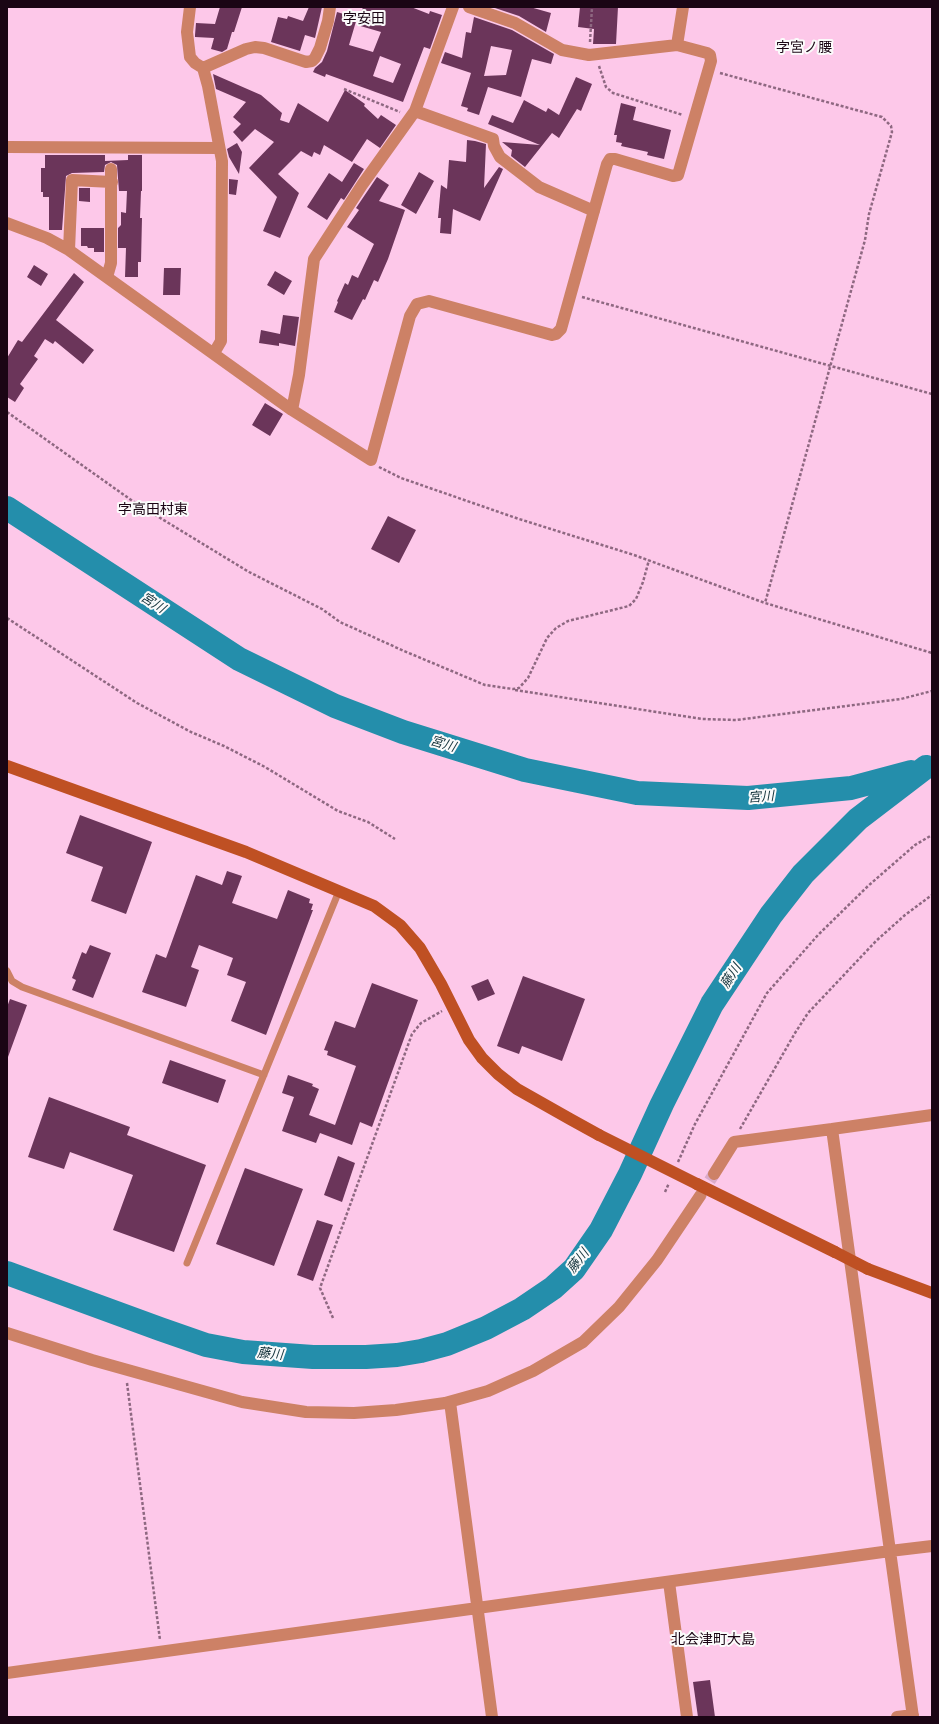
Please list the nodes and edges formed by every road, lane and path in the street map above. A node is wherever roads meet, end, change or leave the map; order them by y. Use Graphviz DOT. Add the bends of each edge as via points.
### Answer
graph roads {
  1 [pos="190,7"];
  2 [pos="330,7"];
  3 [pos="452,7"];
  4 [pos="457,7"];
  5 [pos="469,7"];
  6 [pos="592,7"];
  7 [pos="684,7"];
  8 [pos="676,45"];
  9 [pos="593,54"];
  10 [pos="203,68"];
  11 [pos="708,70"];
  12 [pos="344,89"];
  13 [pos="413,114"];
  14 [pos="694,118"];
  15 [pos="7,147"];
  16 [pos="219,148"];
  17 [pos="111,169"];
  18 [pos="112,182"];
  19 [pos="594,211"];
  20 [pos="7,223"];
  21 [pos="69,250"];
  22 [pos="107,277"];
  23 [pos="571,294"];
  24 [pos="214,353"];
  25 [pos="830,367"];
  26 [pos="932,394"];
  27 [pos="292,410"];
  28 [pos="7,412"];
  29 [pos="371,460"];
  30 [pos="649,560"];
  31 [pos="765,603"];
  32 [pos="7,618"];
  33 [pos="932,653"];
  34 [pos="513,689"];
  35 [pos="932,691"];
  36 [pos="7,766"];
  37 [pos="932,835"];
  38 [pos="395,839"];
  39 [pos="340,891"];
  40 [pos="932,895"];
  41 [pos="7,971"];
  42 [pos="452,1007"];
  43 [pos="264,1075"];
  44 [pos="932,1115"];
  45 [pos="832,1129"];
  46 [pos="734,1142"];
  47 [pos="677,1164"];
  48 [pos="714,1174"];
  49 [pos="671,1178"];
  50 [pos="665,1192"];
  51 [pos="700,1196"];
  52 [pos="187,1263"];
  53 [pos="932,1293"];
  54 [pos="333,1318"];
  55 [pos="7,1333"];
  56 [pos="126,1369"];
  57 [pos="450,1402"];
  58 [pos="932,1546"];
  59 [pos="890,1552"];
  60 [pos="669,1582"];
  61 [pos="476,1609"];
  62 [pos="161,1652"];
  63 [pos="7,1673"];
  64 [pos="913,1716"];
  65 [pos="492,1717"];
  66 [pos="687,1717"];
  67 [pos="897,1717"];
  1 -- 10 [label="street" via="186,32 190,57"];
  2 -- 10 [label="street" via="320,48 312,61 306,62 255,47"];
  3 -- 4 [label="street"];
  3 -- 13 [label="street"];
  5 -- 9 [label="street" via="515,23 562,50"];
  6 -- 9 [label="path"];
  7 -- 8 [label="street"];
  8 -- 9 [label="street"];
  8 -- 11 [label="street" via="710,55"];
  9 -- 14 [label="path" via="610,92"];
  10 -- 16 [label="street"];
  11 -- 14 [label="street"];
  11 -- 25 [label="path" via="882,117 892,126 892,139 869,214 865,240"];
  12 -- 13 [label="path"];
  13 -- 19 [label="street" via="493,139 500,157 539,187"];
  13 -- 27 [label="street" via="362,185 314,259"];
  14 -- 19 [label="street" via="678,175 673,176 610,159"];
  15 -- 16 [label="street"];
  16 -- 24 [label="street" via="222,161 221,317 220,341"];
  17 -- 18 [label="street"];
  18 -- 21 [label="street" via="72,180"];
  18 -- 22 [label="street" via="111,262"];
  19 -- 23 [label="street"];
  20 -- 21 [label="street" via="47,238"];
  21 -- 22 [label="street"];
  22 -- 24 [label="street"];
  23 -- 25 [label="path"];
  23 -- 29 [label="street" via="561,329 556,334 548,334 429,301 417,304 410,316"];
  24 -- 27 [label="street"];
  25 -- 26 [label="path"];
  25 -- 31 [label="path"];
  27 -- 29 [label="street"];
  28 -- 34 [label="path" via="134,502 249,572 322,609 340,622 485,685"];
  29 -- 30 [label="path" via="379,468 401,478"];
  30 -- 31 [label="path"];
  30 -- 34 [label="path" via="636,599 629,606 568,621 556,628 540,650 528,678 519,688"];
  31 -- 33 [label="path"];
  32 -- 38 [label="path" via="137,704 224,746 338,811 368,822"];
  34 -- 35 [label="path" via="702,719 736,720 901,699"];
  36 -- 39 [label="street" via="246,852"];
  37 -- 47 [label="path" via="915,845 868,886 818,935 767,993 695,1124"];
  39 -- 42 [label="street" via="374,906 400,926 420,948"];
  39 -- 43 [label="lane"];
  40 -- 46 [label="path" via="876,941 808,1013"];
  41 -- 43 [label="lane" via="12,981 22,987"];
  42 -- 53 [label="street, bridge" via="469,1040 482,1058 517,1089 599,1135 868,1269"];
  42 -- 54 [label="path" via="428,1018 412,1034 320,1288"];
  43 -- 52 [label="lane"];
  44 -- 45 [label="street"];
  45 -- 46 [label="street"];
  45 -- 59 [label="street"];
  46 -- 48 [label="street"];
  49 -- 50 [label="path"];
  51 -- 57 [label="street" via="657,1260 619,1307 583,1342 533,1371 488,1392"];
  55 -- 56 [label="street"];
  56 -- 57 [label="street" via="242,1402 306,1412 396,1410"];
  56 -- 62 [label="path"];
  57 -- 61 [label="street"];
  58 -- 59 [label="street"];
  59 -- 60 [label="street"];
  59 -- 64 [label="street"];
  60 -- 61 [label="street"];
  60 -- 66 [label="street"];
  61 -- 62 [label="street"];
  61 -- 65 [label="street"];
  62 -- 63 [label="street"];
  64 -- 67 [label="street"];
}
